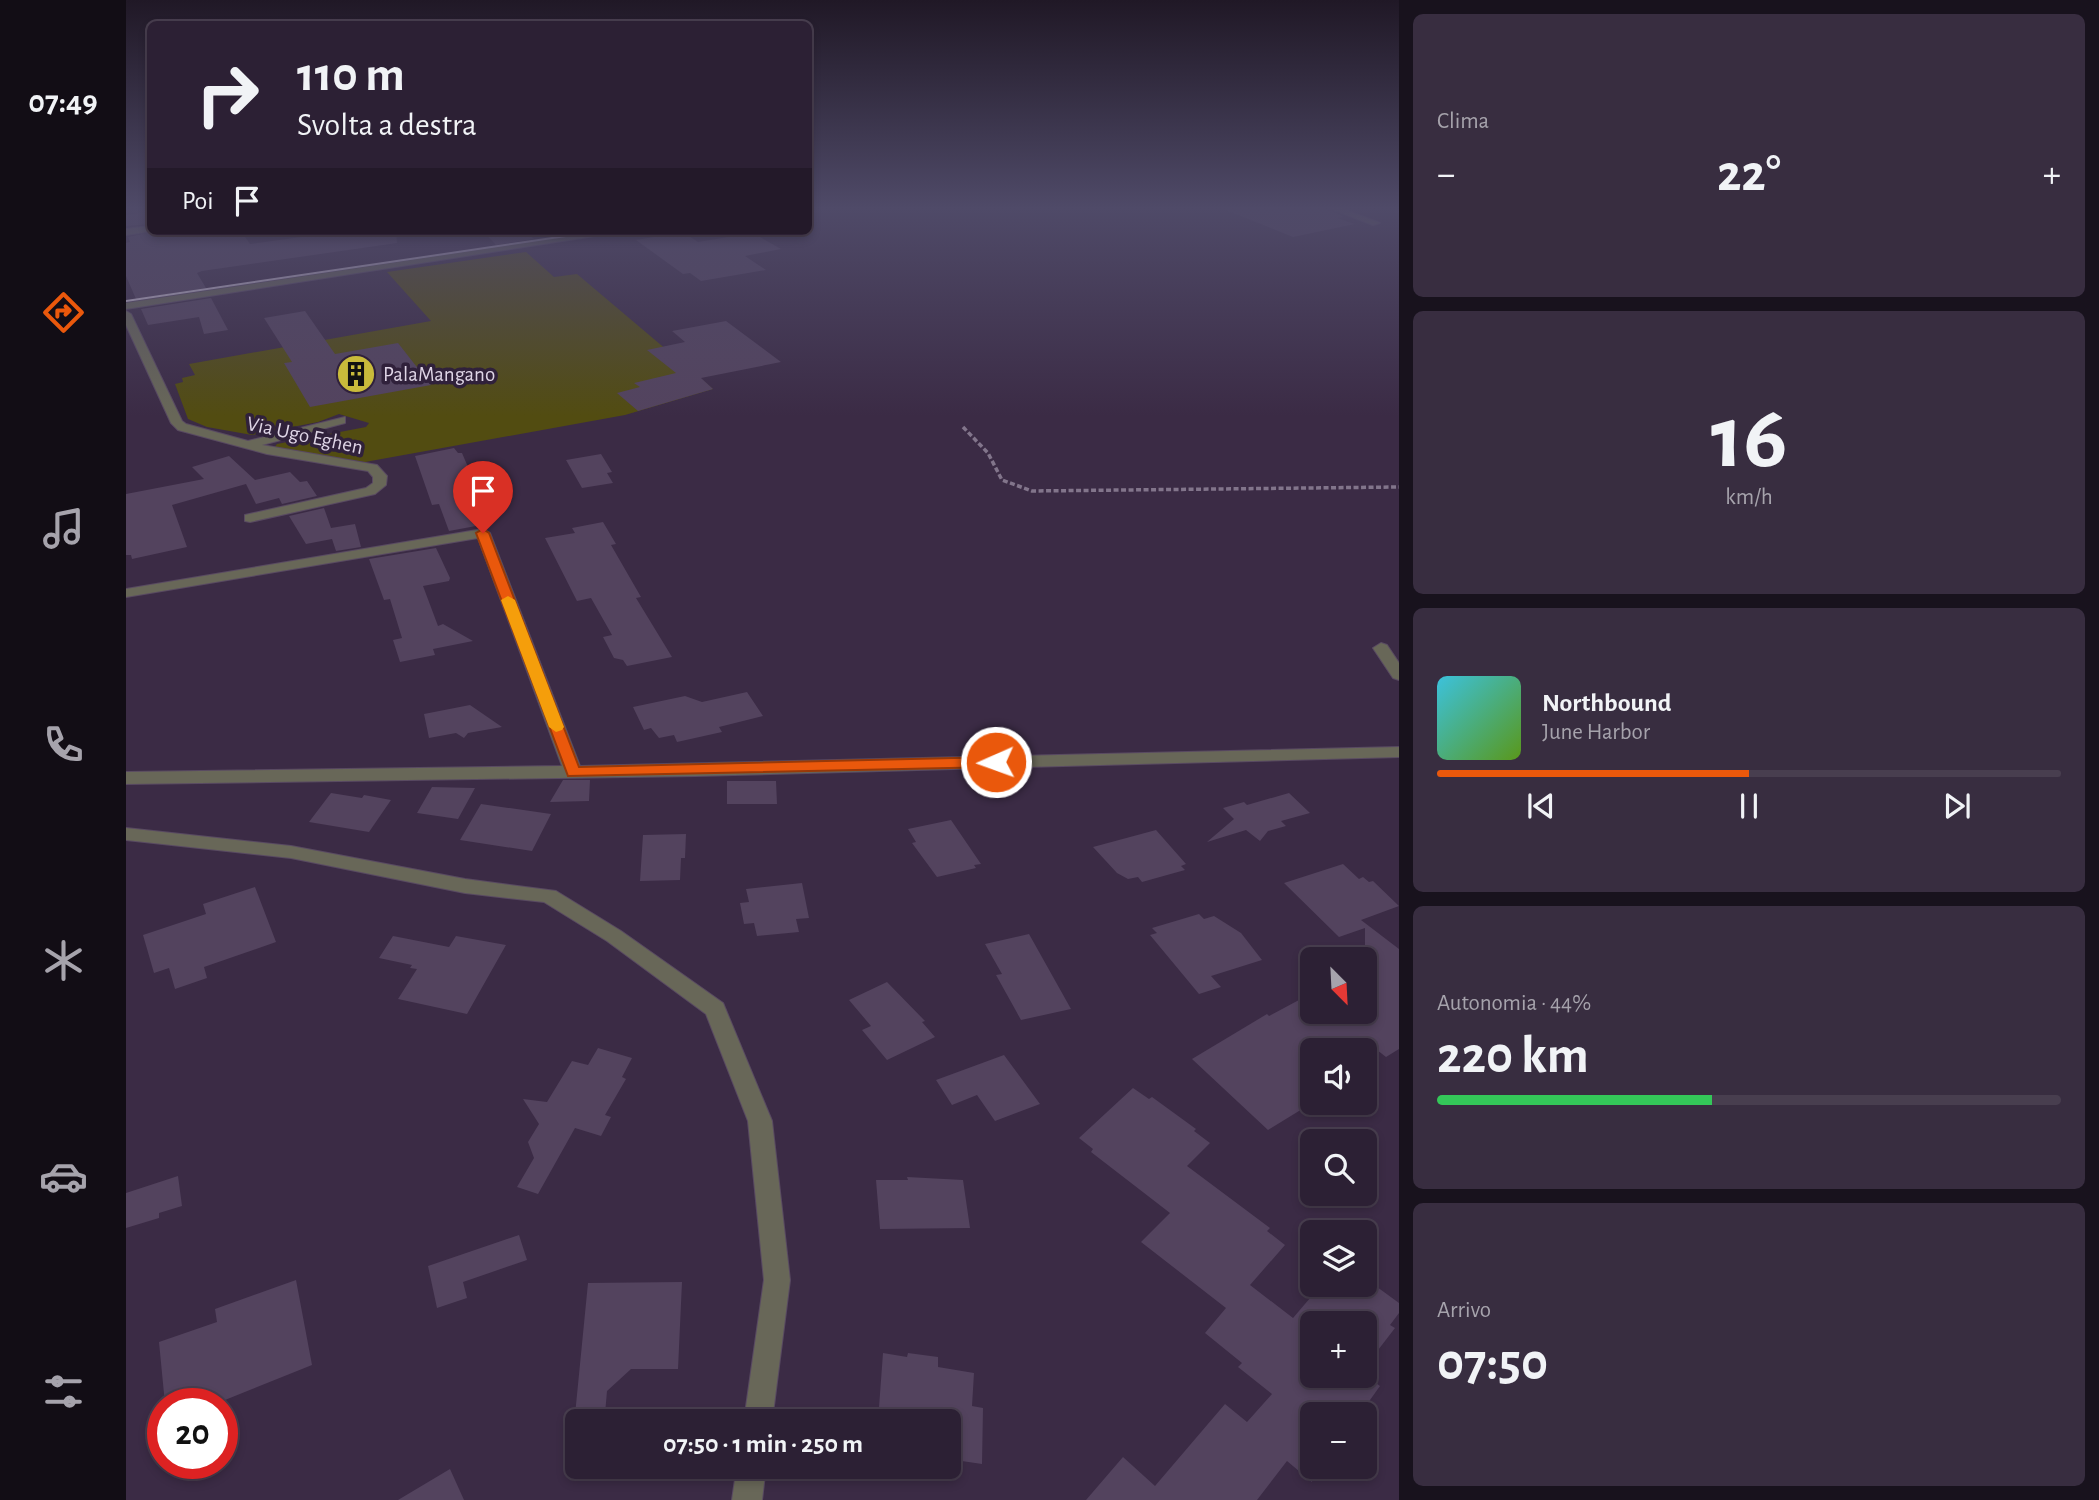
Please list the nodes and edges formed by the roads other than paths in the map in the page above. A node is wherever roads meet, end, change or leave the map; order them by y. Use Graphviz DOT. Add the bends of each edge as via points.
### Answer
graph roads {
  1 [pos="255,276"];
  2 [pos="324,276"];
  3 [pos="126,295"];
  4 [pos="126,306"];
  5 [pos="126,314"];
  6 [pos="131,335"];
  7 [pos="341,421"];
  8 [pos="251,443"];
  9 [pos="250,518"];
  10 [pos="126,593"];
  11 [pos="1399,648"];
  12 [pos="1399,675"];
  13 [pos="1399,752"];
  14 [pos="573,772"];
  15 [pos="126,778"];
  16 [pos="126,834"];
  17 [pos="760,1409"];
  18 [pos="750,1479"];
  19 [pos="747,1500"];
  1 -- 3 [label="street"];
  2 -- 4 [label="street"];
  5 -- 6 [label="street, Via Ugo Eghen"];
  6 -- 8 [label="street, Via Ugo Eghen" via="177,423 191,431"];
  7 -- 8 [label="street"];
  8 -- 9 [label="street, Via Ugo Eghen" via="267,450 372,468 380,476 379,485 370,491"];
  10 -- 14 [label="street" via="483,533"];
  11 -- 12 [label="street" via="1381,648"];
  13 -- 14 [label="street"];
  14 -- 15 [label="street"];
  16 -- 17 [label="street" via="291,852 465,886 549,896 614,936 715,1010 760,1121 777,1280"];
  18 -- 19 [label="street"];
}
